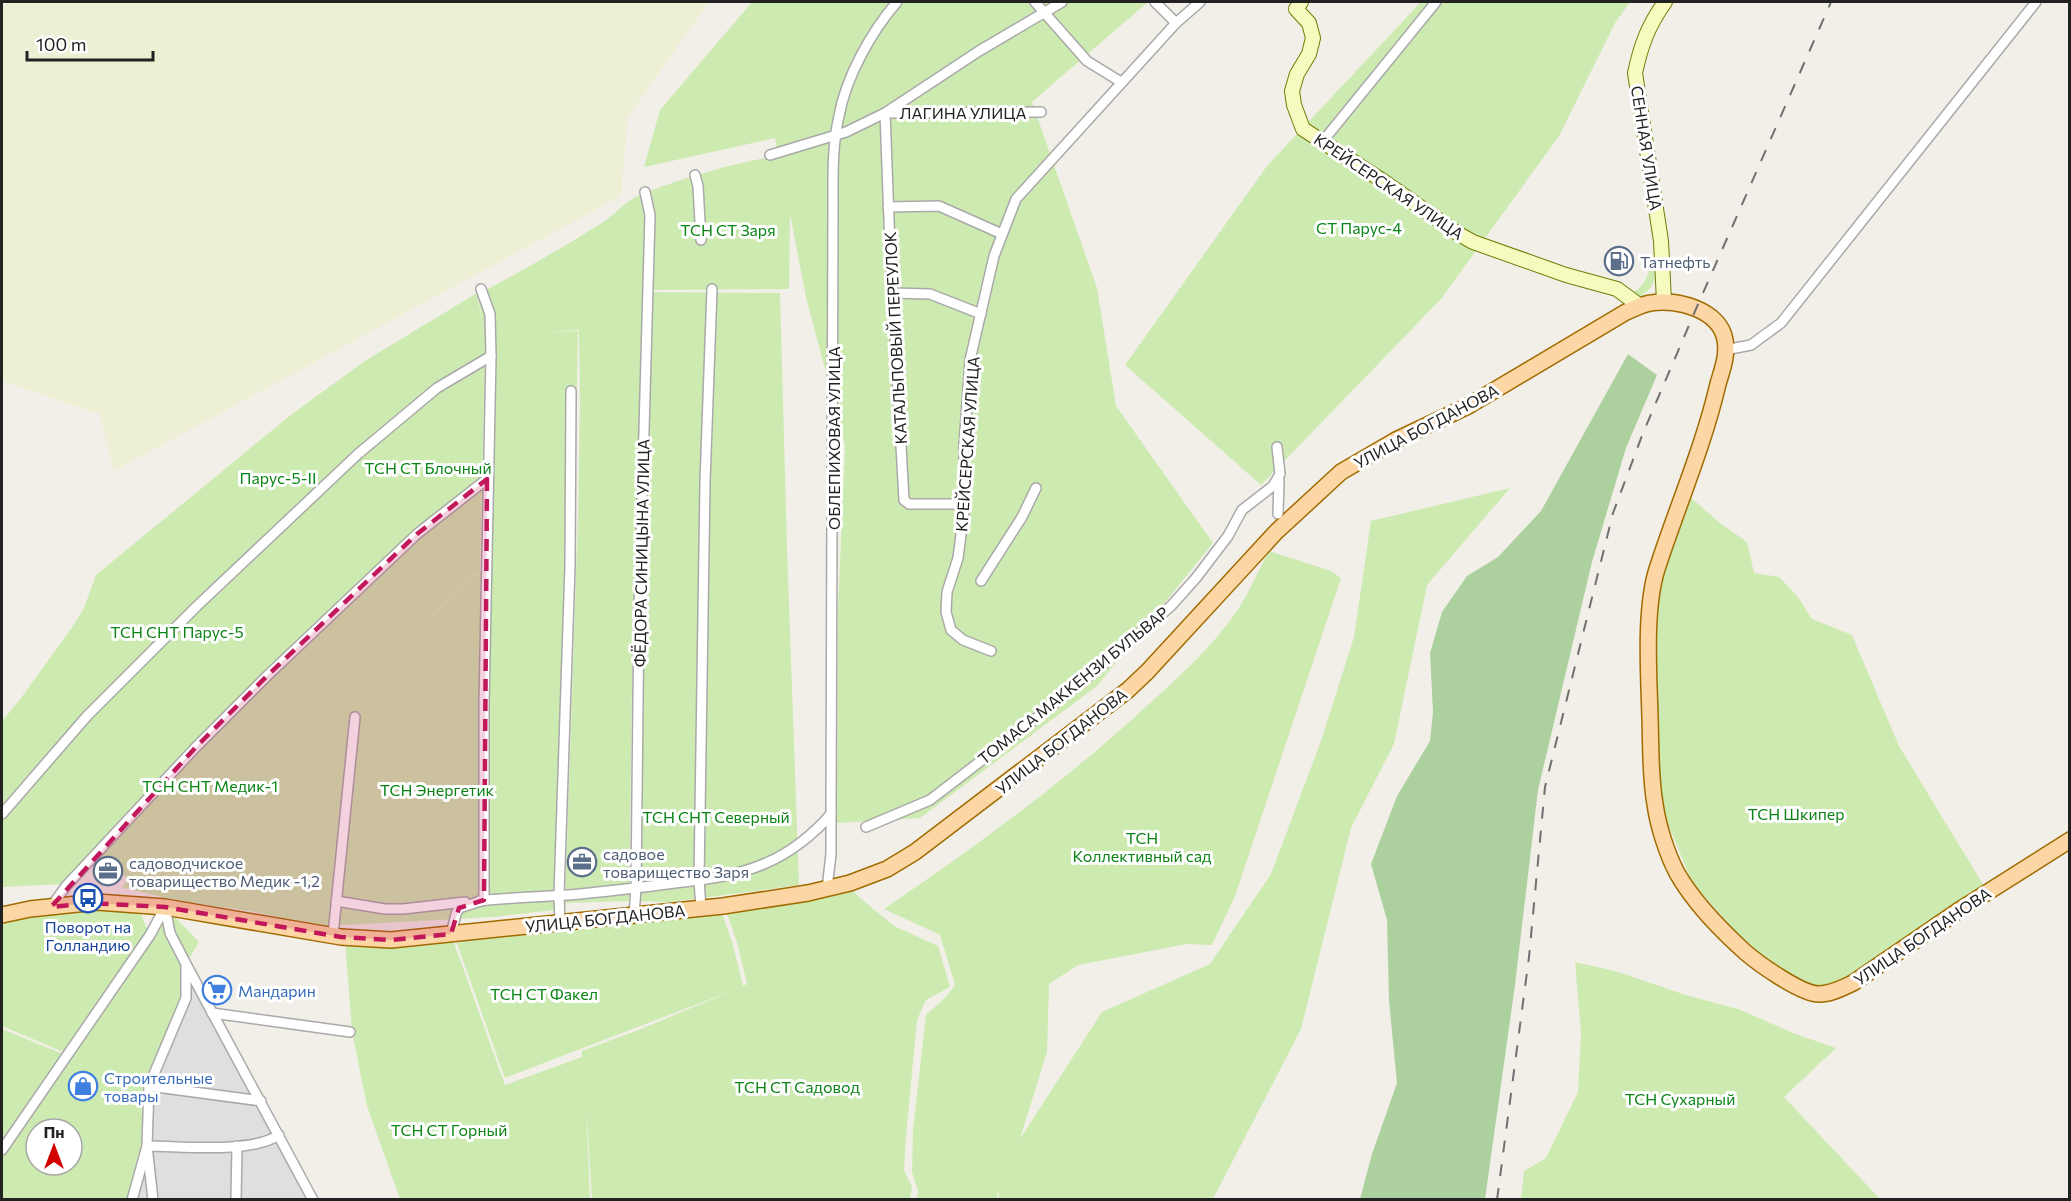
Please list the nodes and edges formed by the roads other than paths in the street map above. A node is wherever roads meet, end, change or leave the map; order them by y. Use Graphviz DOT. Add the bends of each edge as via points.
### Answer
graph roads {
  1 [pos="897,2"];
  2 [pos="1035,2"];
  3 [pos="1062,2"];
  4 [pos="1155,2"];
  5 [pos="1200,2"];
  6 [pos="1436,2"];
  7 [pos="1665,2"];
  8 [pos="2036,2"];
  9 [pos="1295,4"];
  10 [pos="1044,12"];
  11 [pos="1176,22"];
  12 [pos="1121,82"];
  13 [pos="1041,111"];
  14 [pos="885,113"];
  15 [pos="835,136"];
  16 [pos="1323,141"];
  17 [pos="770,155"];
  18 [pos="694,175"];
  19 [pos="645,192"];
  20 [pos="888,207"];
  21 [pos="1002,234"];
  22 [pos="701,240"];
  23 [pos="712,289"];
  24 [pos="481,290"];
  25 [pos="892,292"];
  26 [pos="1664,301"];
  27 [pos="1640,306"];
  28 [pos="981,314"];
  29 [pos="1725,350"];
  30 [pos="491,356"];
  31 [pos="572,391"];
  32 [pos="1277,447"];
  33 [pos="1280,474"];
  34 [pos="487,479"];
  35 [pos="1036,488"];
  36 [pos="965,504"];
  37 [pos="1278,514"];
  38 [pos="981,581"];
  39 [pos="991,651"];
  40 [pos="355,717"];
  41 [pos="2,814"];
  42 [pos="831,814"];
  43 [pos="866,828"];
  44 [pos="2070,840"];
  45 [pos="699,880"];
  46 [pos="636,888"];
  47 [pos="827,889"];
  48 [pos="558,895"];
  49 [pos="484,900"];
  50 [pos="336,901"];
  51 [pos="51,907"];
  52 [pos="165,907"];
  53 [pos="701,908"];
  54 [pos="2,915"];
  55 [pos="634,915"];
  56 [pos="560,922"];
  57 [pos="451,934"];
  58 [pos="333,935"];
  59 [pos="186,964"];
  60 [pos="212,1013"];
  61 [pos="350,1032"];
  62 [pos="149,1086"];
  63 [pos="261,1101"];
  64 [pos="279,1135"];
  65 [pos="147,1146"];
  66 [pos="237,1146"];
  67 [pos="2,1150"];
  68 [pos="132,1200"];
  69 [pos="153,1200"];
  70 [pos="236,1200"];
  71 [pos="314,1200"];
  1 -- 15 [label="street, ОБЛЕПИХОВАЯ УЛИЦА" via="864,52 845,91"];
  2 -- 10 [label="street"];
  3 -- 10 [label="street"];
  4 -- 11 [label="street"];
  5 -- 11 [label="street, КРЕЙСЕРСКАЯ УЛИЦА"];
  6 -- 16 [label="street"];
  7 -- 26 [label="street, СЕННАЯ УЛИЦА" via="1651,21 1635,73 1661,241"];
  8 -- 29 [label="street" via="1781,323 1751,345"];
  9 -- 16 [label="street, КРЕЙСЕРСКАЯ УЛИЦА" via="1310,23 1313,38 1297,74 1292,92 1294,105 1303,129"];
  10 -- 12 [label="street" via="1087,61"];
  10 -- 14 [label="street"];
  11 -- 12 [label="street, КРЕЙСЕРСКАЯ УЛИЦА"];
  12 -- 21 [label="street, КРЕЙСЕРСКАЯ УЛИЦА" via="1016,199"];
  13 -- 14 [label="street, ЛАГИНА УЛИЦА"];
  14 -- 15 [label="street"];
  14 -- 20 [label="street, КАТАЛЬПОВЫЙ ПЕРЕУЛОК"];
  15 -- 17 [label="street"];
  15 -- 42 [label="street, ОБЛЕПИХОВАЯ УЛИЦА"];
  16 -- 27 [label="street, КРЕЙСЕРСКАЯ УЛИЦА" via="1473,242 1617,289"];
  18 -- 22 [label="street"];
  19 -- 46 [label="street, ФЁДОРА СИНИЦЫНА УЛИЦА" via="650,215"];
  20 -- 21 [label="street" via="939,206"];
  20 -- 25 [label="street, КАТАЛЬПОВЫЙ ПЕРЕУЛОК"];
  21 -- 28 [label="street, КРЕЙСЕРСКАЯ УЛИЦА"];
  23 -- 45 [label="street"];
  24 -- 30 [label="street" via="490,314"];
  25 -- 28 [label="street" via="930,294"];
  25 -- 36 [label="street, КАТАЛЬПОВЫЙ ПЕРЕУЛОК" via="904,500 909,504"];
  26 -- 27 [label="main road, УЛИЦА БОГДАНОВА"];
  26 -- 29 [label="main road, УЛИЦА БОГДАНОВА" via="1684,304 1715,320 1723,332"];
  27 -- 47 [label="main road, УЛИЦА БОГДАНОВА" via="1468,406 1396,440 1341,472 1276,532 1147,672 1109,706 915,852 887,869"];
  28 -- 36 [label="street, КРЕЙСЕРСКАЯ УЛИЦА" via="970,360 964,446"];
  29 -- 44 [label="main road, УЛИЦА БОГДАНОВА" via="1712,410 1656,572 1651,600 1648,666 1655,805 1677,872 1692,895 1752,959 1782,980 1817,994 1837,991 1853,982"];
  30 -- 34 [label="street"];
  30 -- 41 [label="street" via="437,388 358,454 95,708"];
  31 -- 48 [label="street"];
  32 -- 33 [label="street"];
  33 -- 37 [label="street"];
  33 -- 43 [label="street, ТОМАСА МАККЕНЗИ БУЛЬВАР" via="1273,486 1242,510 1228,536 1171,606 1098,669 930,800"];
  34 -- 49 [label="street"];
  34 -- 51 [label="street" via="417,534 239,704 73,878"];
  35 -- 38 [label="street"];
  36 -- 39 [label="street, КРЕЙСЕРСКАЯ УЛИЦА" via="946,612 951,630 963,640"];
  40 -- 50 [label="street"];
  42 -- 45 [label="street" via="817,831 768,863"];
  42 -- 47 [label="street, ОБЛЕПИХОВАЯ УЛИЦА"];
  45 -- 46 [label="street"];
  45 -- 53 [label="street"];
  46 -- 48 [label="street"];
  46 -- 55 [label="street, ФЁДОРА СИНИЦЫНА УЛИЦА"];
  47 -- 53 [label="main road, УЛИЦА БОГДАНОВА"];
  48 -- 49 [label="street"];
  48 -- 56 [label="street"];
  49 -- 50 [label="street" via="403,909"];
  49 -- 57 [label="street" via="459,908"];
  50 -- 58 [label="street"];
  51 -- 52 [label="main road, УЛИЦА БОГДАНОВА" via="97,902"];
  51 -- 54 [label="main road, УЛИЦА БОГДАНОВА"];
  52 -- 58 [label="main road, УЛИЦА БОГДАНОВА"];
  52 -- 59 [label="street" via="170,933"];
  52 -- 67 [label="street" via="150,935"];
  53 -- 55 [label="main road, УЛИЦА БОГДАНОВА"];
  55 -- 56 [label="main road, УЛИЦА БОГДАНОВА"];
  56 -- 57 [label="main road, УЛИЦА БОГДАНОВА"];
  57 -- 58 [label="main road, УЛИЦА БОГДАНОВА" via="391,940"];
  59 -- 60 [label="street"];
  59 -- 62 [label="street" via="186,998"];
  60 -- 61 [label="street"];
  60 -- 63 [label="street"];
  62 -- 63 [label="street"];
  62 -- 65 [label="street"];
  63 -- 64 [label="street"];
  64 -- 66 [label="street" via="268,1141"];
  64 -- 71 [label="street"];
  65 -- 66 [label="street"];
  65 -- 68 [label="street"];
  65 -- 69 [label="street"];
  66 -- 70 [label="street"];
}
